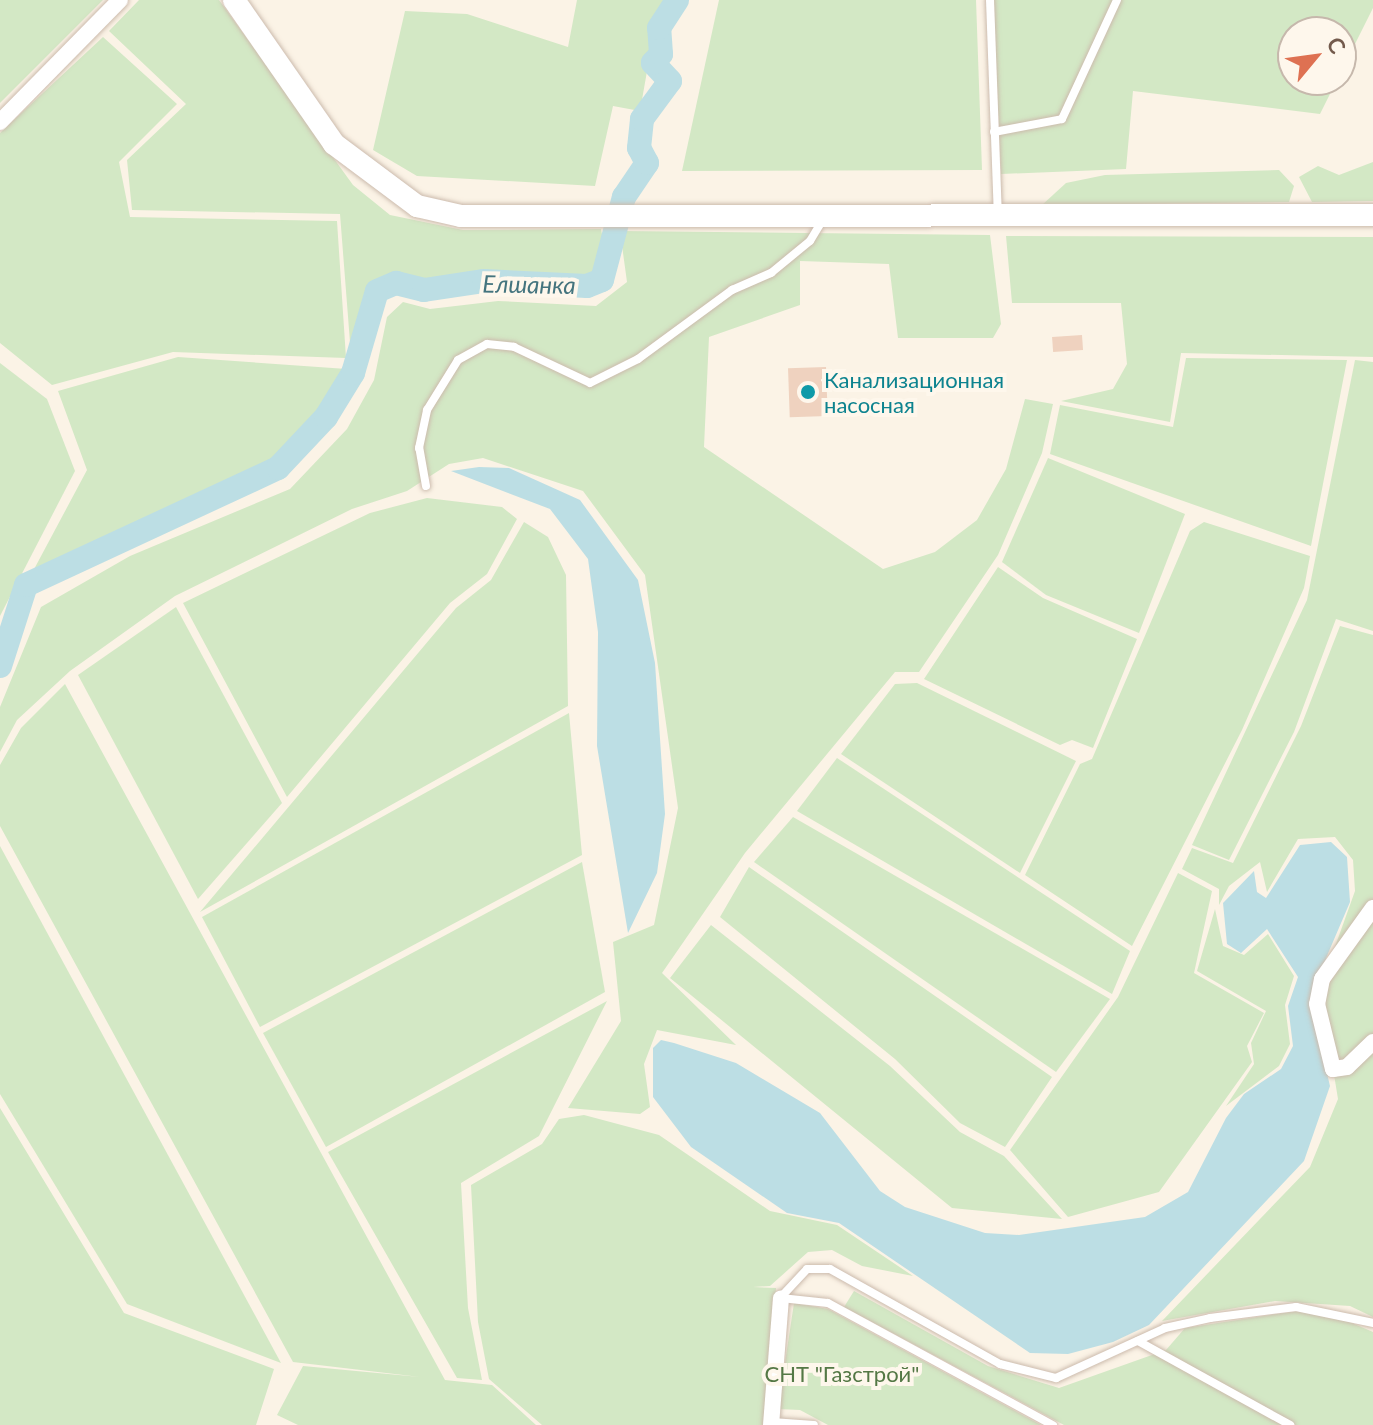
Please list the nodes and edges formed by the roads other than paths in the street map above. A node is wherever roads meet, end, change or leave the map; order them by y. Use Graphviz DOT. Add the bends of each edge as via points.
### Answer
graph roads {
  1 [pos="120,0"];
  2 [pos="234,0"];
  3 [pos="990,0"];
  4 [pos="1117,0"];
  5 [pos="0,122"];
  6 [pos="994,132"];
  7 [pos="825,215"];
  8 [pos="999,215"];
  9 [pos="1373,215"];
  10 [pos="426,486"];
  11 [pos="1373,908"];
  12 [pos="1373,1042"];
  13 [pos="781,1298"];
  14 [pos="1373,1323"];
  15 [pos="1138,1341"];
  16 [pos="771,1424"];
  17 [pos="814,1425"];
  18 [pos="1053,1425"];
  19 [pos="1290,1425"];
  1 -- 5 [label="street"];
  2 -- 7 [label="main road" via="334,144 379,184 417,206 461,216"];
  3 -- 6 [label="lane"];
  4 -- 6 [label="lane" via="1062,119"];
  6 -- 8 [label="lane"];
  7 -- 8 [label="main road"];
  7 -- 10 [label="lane" via="810,241 771,273 732,290 638,359 590,383 514,347 487,344 458,360 427,410 419,448"];
  8 -- 9 [label="main road"];
  11 -- 12 [label="street" via="1322,979 1321,1037 1333,1069 1347,1067"];
  13 -- 15 [label="lane" via="807,1269 830,1269 1000,1364 1056,1378"];
  13 -- 16 [label="street"];
  13 -- 18 [label="lane" via="828,1303"];
  14 -- 15 [label="lane" via="1296,1307 1180,1325"];
  15 -- 19 [label="lane"];
  16 -- 17 [label="lane"];
}
